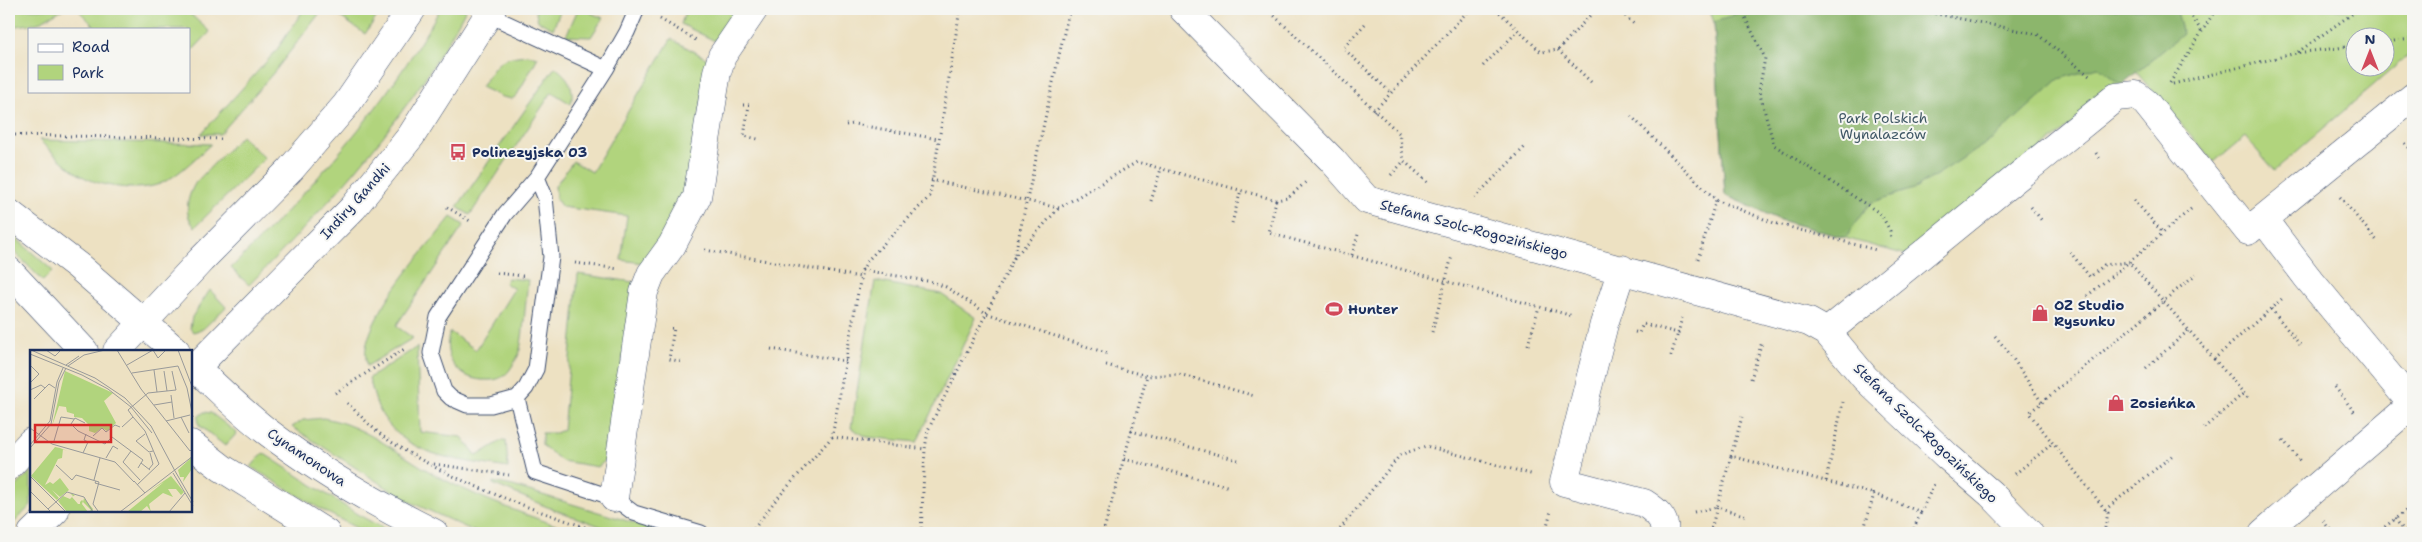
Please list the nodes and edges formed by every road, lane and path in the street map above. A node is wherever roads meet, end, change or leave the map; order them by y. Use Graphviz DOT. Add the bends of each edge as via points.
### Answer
graph roads {
  1 [pos="412,9"];
  2 [pos="637,9"];
  3 [pos="754,9"];
  4 [pos="960,9"];
  5 [pos="1074,9"];
  6 [pos="1184,9"];
  7 [pos="1267,9"];
  8 [pos="1470,9"];
  9 [pos="1496,9"];
  10 [pos="1596,9"];
  11 [pos="1618,9"];
  12 [pos="1741,9"];
  13 [pos="1794,9"];
  14 [pos="2187,9"];
  15 [pos="2216,9"];
  16 [pos="2359,9"];
  17 [pos="490,12"];
  18 [pos="667,23"];
  19 [pos="1365,24"];
  20 [pos="1636,26"];
  21 [pos="1518,31"];
  22 [pos="2202,32"];
  23 [pos="2413,39"];
  24 [pos="2394,41"];
  25 [pos="701,42"];
  26 [pos="2344,47"];
  27 [pos="1558,50"];
  28 [pos="2296,53"];
  29 [pos="1483,66"];
  30 [pos="606,69"];
  31 [pos="1592,83"];
  32 [pos="1390,94"];
  33 [pos="2413,97"];
  34 [pos="2116,98"];
  35 [pos="740,104"];
  36 [pos="1374,111"];
  37 [pos="1631,116"];
  38 [pos="846,125"];
  39 [pos="15,135"];
  40 [pos="224,139"];
  41 [pos="758,139"];
  42 [pos="938,139"];
  43 [pos="1525,147"];
  44 [pos="1332,160"];
  45 [pos="1404,161"];
  46 [pos="1161,168"];
  47 [pos="2320,173"];
  48 [pos="537,177"];
  49 [pos="931,180"];
  50 [pos="2215,189"];
  51 [pos="1241,190"];
  52 [pos="1478,194"];
  53 [pos="1276,200"];
  54 [pos="1716,200"];
  55 [pos="2134,200"];
  56 [pos="1026,201"];
  57 [pos="1151,201"];
  58 [pos="1059,208"];
  59 [pos="9,212"];
  60 [pos="2263,219"];
  61 [pos="1232,223"];
  62 [pos="1460,224"];
  63 [pos="2163,233"];
  64 [pos="2378,242"];
  65 [pos="672,245"];
  66 [pos="2070,252"];
  67 [pos="1014,258"];
  68 [pos="1902,260"];
  69 [pos="474,262"];
  70 [pos="2129,262"];
  71 [pos="1622,269"];
  72 [pos="862,270"];
  73 [pos="9,271"];
  74 [pos="2196,274"];
  75 [pos="548,277"];
  76 [pos="860,277"];
  77 [pos="2307,277"];
  78 [pos="1446,282"];
  79 [pos="1689,288"];
  80 [pos="2087,296"];
  81 [pos="2164,302"];
  82 [pos="1539,307"];
  83 [pos="2271,309"];
  84 [pos="1771,311"];
  85 [pos="986,313"];
  86 [pos="144,322"];
  87 [pos="1604,324"];
  88 [pos="2189,330"];
  89 [pos="1432,332"];
  90 [pos="1827,332"];
  91 [pos="1678,333"];
  92 [pos="1995,336"];
  93 [pos="672,337"];
  94 [pos="432,338"];
  95 [pos="1528,345"];
  96 [pos="2301,346"];
  97 [pos="771,349"];
  98 [pos="83,350"];
  99 [pos="118,350"];
  100 [pos="175,350"];
  101 [pos="1109,354"];
  102 [pos="1671,356"];
  103 [pos="2214,359"];
  104 [pos="192,360"];
  105 [pos="846,361"];
  106 [pos="683,362"];
  107 [pos="1106,365"];
  108 [pos="192,366"];
  109 [pos="2146,368"];
  110 [pos="1147,376"];
  111 [pos="1751,380"];
  112 [pos="335,393"];
  113 [pos="2244,393"];
  114 [pos="1255,396"];
  115 [pos="517,398"];
  116 [pos="2248,398"];
  117 [pos="1844,400"];
  118 [pos="347,403"];
  119 [pos="2042,403"];
  120 [pos="2413,404"];
  121 [pos="1742,417"];
  122 [pos="2204,428"];
  123 [pos="1131,431"];
  124 [pos="832,437"];
  125 [pos="30,443"];
  126 [pos="2053,443"];
  127 [pos="192,445"];
  128 [pos="925,448"];
  129 [pos="2174,454"];
  130 [pos="1732,456"];
  131 [pos="1947,456"];
  132 [pos="1124,459"];
  133 [pos="1238,460"];
  134 [pos="428,463"];
  135 [pos="9,466"];
  136 [pos="535,472"];
  137 [pos="1826,481"];
  138 [pos="1564,482"];
  139 [pos="1230,487"];
  140 [pos="1874,494"];
  141 [pos="1991,494"];
  142 [pos="614,498"];
  143 [pos="2413,505"];
  144 [pos="1717,507"];
  145 [pos="2105,510"];
  146 [pos="54,512"];
  147 [pos="1921,512"];
  148 [pos="1747,516"];
  149 [pos="2395,519"];
  150 [pos="1662,525"];
  151 [pos="32,533"];
  152 [pos="326,533"];
  153 [pos="434,533"];
  154 [pos="603,533"];
  155 [pos="701,533"];
  156 [pos="751,533"];
  157 [pos="921,533"];
  158 [pos="1103,533"];
  159 [pos="1337,533"];
  160 [pos="1710,533"];
  161 [pos="1863,533"];
  162 [pos="1912,533"];
  163 [pos="2029,533"];
  164 [pos="2104,533"];
  165 [pos="2263,533"];
  166 [pos="2377,533"];
  167 [pos="2406,533"];
  1 -- 86 [label="street" via="346,105 290,170"];
  2 -- 30 [label="lane"];
  3 -- 65 [label="street" via="722,56 697,197"];
  4 -- 42 [label="path"];
  5 -- 56 [label="path" via="1068,15"];
  6 -- 44 [label="street, Stefana Szolc-Rogozińskiego"];
  7 -- 36 [label="path"];
  8 -- 32 [label="path"];
  9 -- 21 [label="path"];
  10 -- 27 [label="path"];
  11 -- 20 [label="path"];
  12 -- 68 [label="path" via="1765,58 1758,91 1774,145 1881,214"];
  13 -- 34 [label="path" via="1927,12 2037,34"];
  14 -- 22 [label="path"];
  15 -- 22 [label="path"];
  16 -- 28 [label="path"];
  17 -- 30 [label="lane"];
  17 -- 104 [label="street, Indiry Gandhi" via="411,136 353,208"];
  18 -- 25 [label="path"];
  19 -- 32 [label="path" via="1343,48"];
  21 -- 27 [label="path" via="1541,52"];
  21 -- 29 [label="path"];
  22 -- 28 [label="path" via="2168,86"];
  23 -- 24 [label="path"];
  26 -- 28 [label="path"];
  27 -- 31 [label="path"];
  30 -- 48 [label="lane"];
  32 -- 36 [label="path"];
  33 -- 47 [label="street"];
  34 -- 50 [label="street" via="2136,95 2146,103"];
  34 -- 68 [label="street"];
  35 -- 41 [label="path" via="749,106 744,136"];
  36 -- 45 [label="path" via="1399,133"];
  37 -- 54 [label="path"];
  38 -- 42 [label="path"];
  39 -- 40 [label="path"];
  42 -- 49 [label="path"];
  43 -- 52 [label="path"];
  44 -- 53 [label="path" via="1288,198"];
  44 -- 62 [label="street, Stefana Szolc-Rogozińskiego" via="1367,200"];
  46 -- 51 [label="path"];
  46 -- 57 [label="path"];
  46 -- 58 [label="path" via="1137,162"];
  47 -- 60 [label="street"];
  47 -- 64 [label="path"];
  48 -- 69 [label="lane" via="505,214"];
  48 -- 75 [label="lane" via="545,197 549,226 551,257"];
  49 -- 56 [label="path"];
  49 -- 72 [label="path" via="930,196"];
  50 -- 60 [label="street" via="2248,231"];
  50 -- 63 [label="path"];
  51 -- 53 [label="path"];
  51 -- 61 [label="path"];
  53 -- 78 [label="path" via="1269,233"];
  54 -- 68 [label="path" via="1774,223 1864,246"];
  54 -- 79 [label="path"];
  55 -- 63 [label="path"];
  56 -- 58 [label="path"];
  56 -- 67 [label="path"];
  58 -- 67 [label="path"];
  59 -- 86 [label="street, Cynamonowa"];
  60 -- 77 [label="street"];
  62 -- 71 [label="street, Stefana Szolc-Rogozińskiego"];
  62 -- 78 [label="path"];
  63 -- 70 [label="path"];
  65 -- 76 [label="path"];
  65 -- 142 [label="street" via="651,274 644,292"];
  66 -- 70 [label="path" via="2090,277 2104,265"];
  67 -- 85 [label="path"];
  68 -- 90 [label="street"];
  69 -- 75 [label="path" via="500,274"];
  69 -- 94 [label="lane" via="438,317"];
  70 -- 80 [label="path"];
  70 -- 81 [label="path"];
  71 -- 79 [label="street, Stefana Szolc-Rogozińskiego"];
  71 -- 87 [label="street"];
  72 -- 76 [label="path"];
  72 -- 85 [label="path" via="933,282"];
  73 -- 98 [label="street"];
  74 -- 81 [label="path"];
  75 -- 115 [label="lane" via="536,369"];
  76 -- 105 [label="path"];
  77 -- 83 [label="path"];
  77 -- 120 [label="street"];
  78 -- 82 [label="path"];
  78 -- 89 [label="path"];
  79 -- 84 [label="street, Stefana Szolc-Rogozińskiego"];
  79 -- 91 [label="path"];
  81 -- 88 [label="path"];
  81 -- 119 [label="path"];
  82 -- 87 [label="path"];
  82 -- 95 [label="path"];
  83 -- 96 [label="path"];
  83 -- 103 [label="path"];
  84 -- 90 [label="street, Stefana Szolc-Rogozińskiego" via="1809,322"];
  84 -- 111 [label="path"];
  85 -- 101 [label="path"];
  85 -- 128 [label="path" via="928,430"];
  86 -- 99 [label="street"];
  86 -- 100 [label="street, Cynamonowa"];
  87 -- 91 [label="path" via="1640,333 1643,324"];
  87 -- 138 [label="street"];
  88 -- 103 [label="path"];
  88 -- 109 [label="path"];
  90 -- 131 [label="street, Stefana Szolc-Rogozińskiego" via="1865,378"];
  91 -- 102 [label="path"];
  92 -- 119 [label="path"];
  93 -- 106 [label="path" via="669,360"];
  94 -- 112 [label="path" via="415,342"];
  94 -- 115 [label="lane" via="431,353 444,392 451,398 467,405 491,405"];
  97 -- 105 [label="path"];
  103 -- 113 [label="path"];
  105 -- 124 [label="path"];
  107 -- 110 [label="path"];
  108 -- 153 [label="street, Cynamonowa" via="293,450 397,515"];
  110 -- 114 [label="path" via="1179,374"];
  110 -- 123 [label="path"];
  113 -- 116 [label="path"];
  113 -- 122 [label="path"];
  115 -- 136 [label="lane"];
  117 -- 137 [label="path"];
  118 -- 134 [label="path" via="383,436"];
  119 -- 126 [label="path" via="2028,413"];
  120 -- 165 [label="street"];
  121 -- 130 [label="path"];
  123 -- 132 [label="path"];
  123 -- 133 [label="path"];
  124 -- 128 [label="path"];
  124 -- 156 [label="path"];
  125 -- 135 [label="street"];
  126 -- 141 [label="path"];
  126 -- 145 [label="path"];
  127 -- 152 [label="street" via="230,473"];
  128 -- 157 [label="path"];
  129 -- 145 [label="path"];
  130 -- 137 [label="path"];
  130 -- 144 [label="path"];
  131 -- 141 [label="street, Stefana Szolc-Rogozińskiego"];
  131 -- 147 [label="path"];
  132 -- 139 [label="path"];
  132 -- 158 [label="path"];
  134 -- 136 [label="path" via="512,475"];
  134 -- 154 [label="path" via="544,513"];
  136 -- 142 [label="lane"];
  137 -- 140 [label="path"];
  138 -- 150 [label="street" via="1644,503 1656,510"];
  138 -- 159 [label="path" via="1426,446 1400,455"];
  140 -- 147 [label="path"];
  140 -- 161 [label="path"];
  141 -- 163 [label="street, Stefana Szolc-Rogozińskiego"];
  142 -- 155 [label="lane" via="634,513"];
  143 -- 149 [label="path"];
  144 -- 148 [label="path"];
  144 -- 150 [label="path"];
  144 -- 160 [label="path"];
  145 -- 164 [label="path" via="2108,513"];
  146 -- 151 [label="street"];
  147 -- 162 [label="path"];
  149 -- 166 [label="path"];
  149 -- 167 [label="path"];
}
